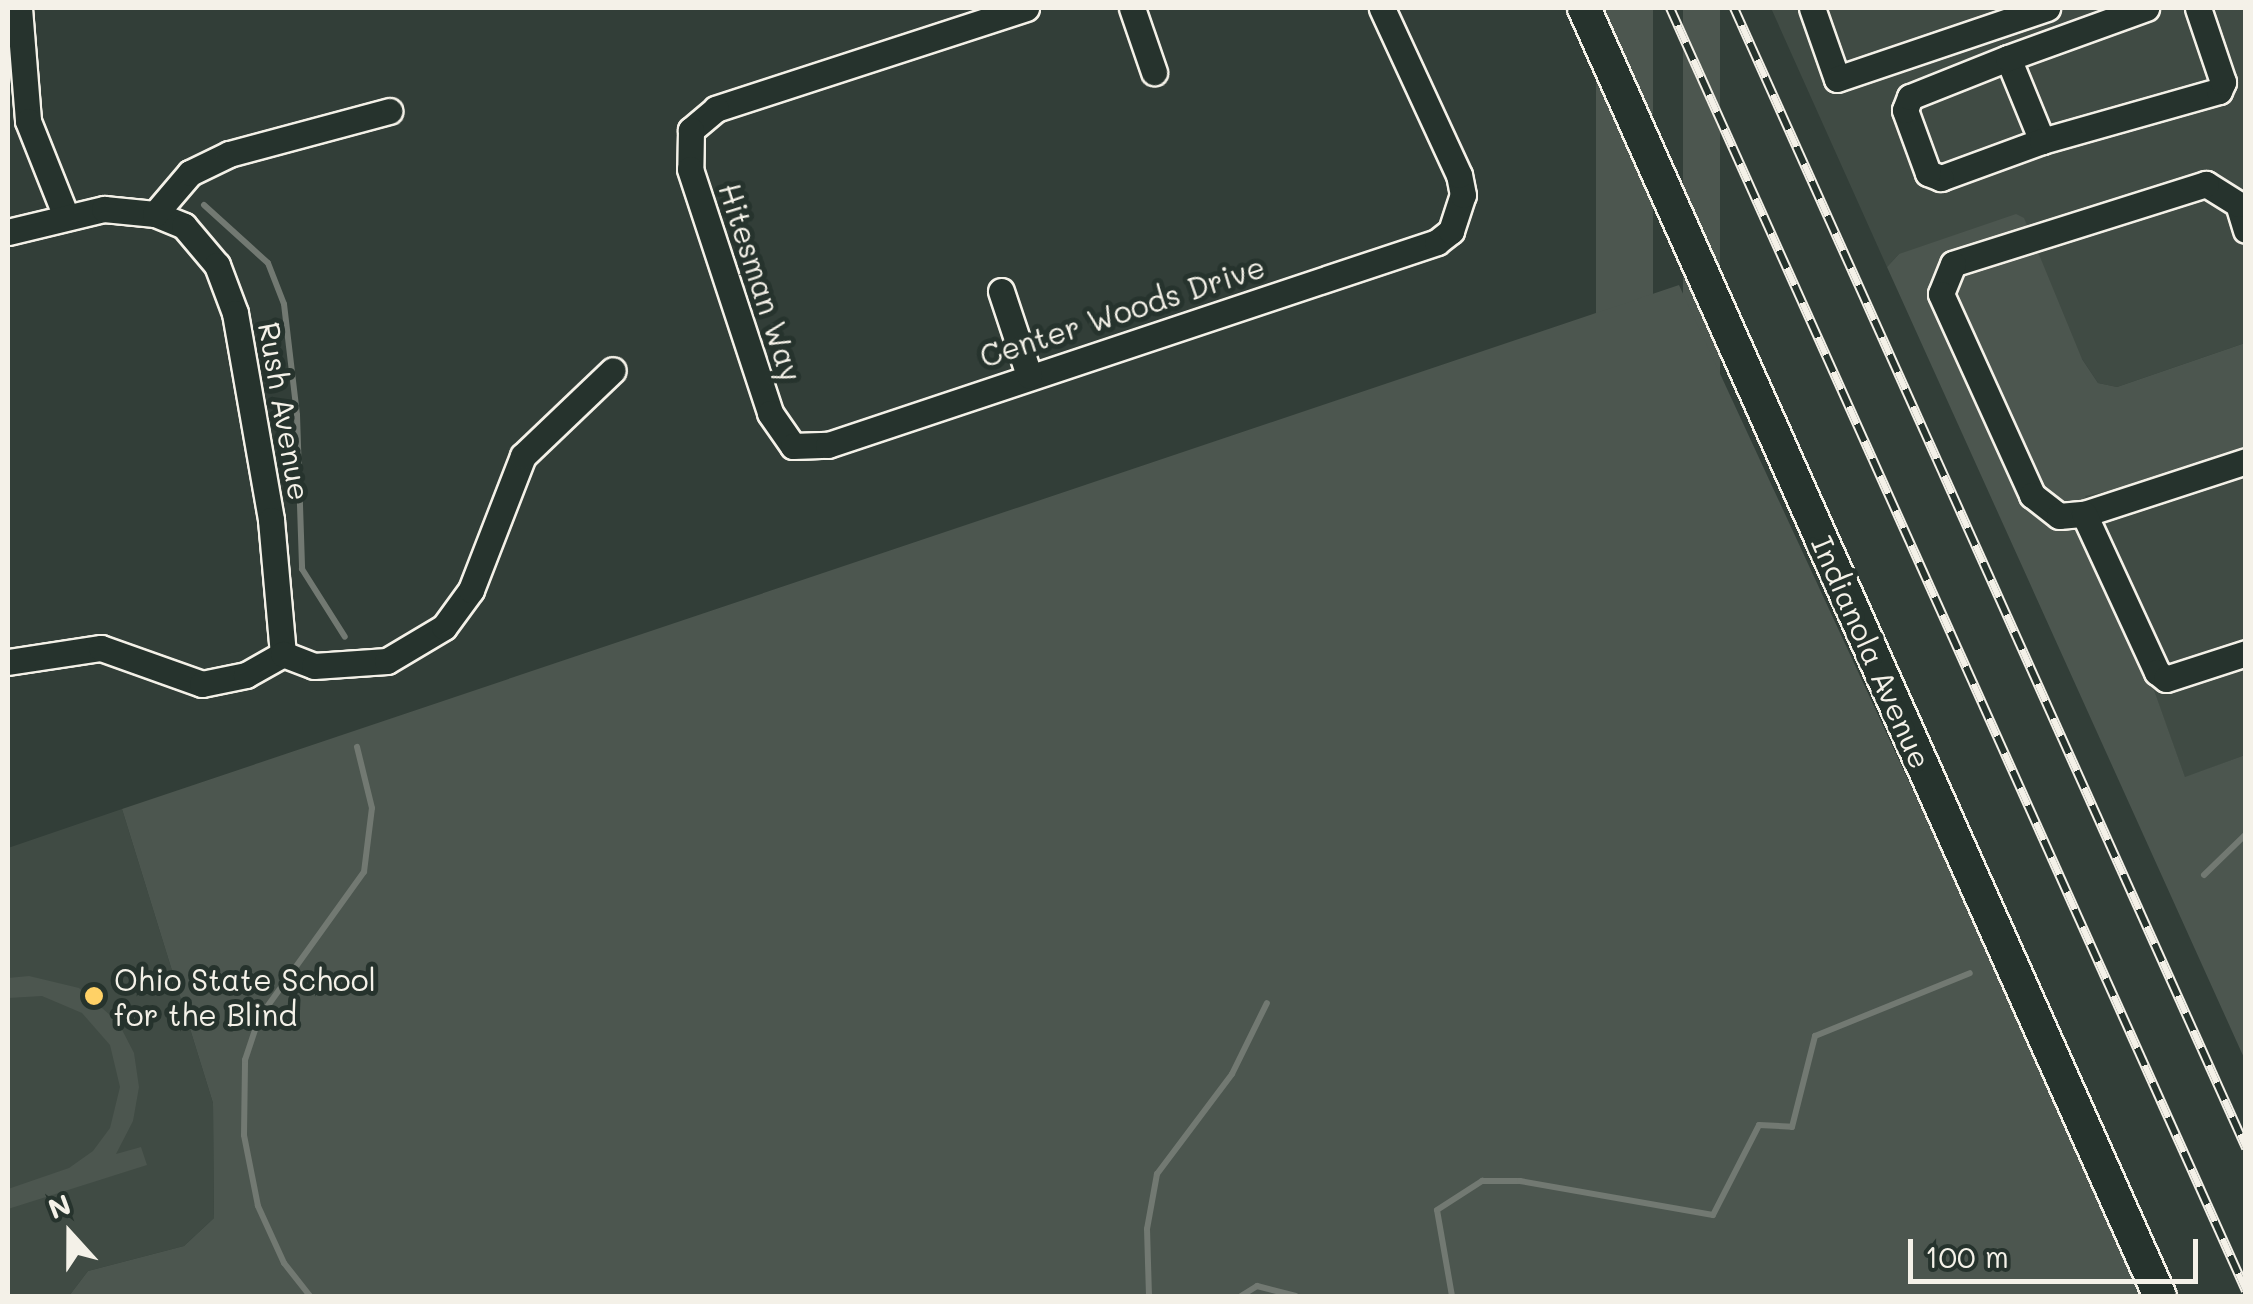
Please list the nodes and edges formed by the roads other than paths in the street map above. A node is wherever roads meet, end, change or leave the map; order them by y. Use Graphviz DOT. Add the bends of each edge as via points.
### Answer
graph roads {
  1 [pos="18,8"];
  2 [pos="1026,8"];
  3 [pos="1132,8"];
  4 [pos="1382,8"];
  5 [pos="1584,8"];
  6 [pos="1812,8"];
  7 [pos="2146,8"];
  8 [pos="2198,8"];
  9 [pos="2039,9"];
  10 [pos="2008,58"];
  11 [pos="1154,72"];
  12 [pos="389,111"];
  13 [pos="2042,141"];
  14 [pos="65,214"];
  15 [pos="155,214"];
  16 [pos="2246,230"];
  17 [pos="8,232"];
  18 [pos="1002,290"];
  19 [pos="613,370"];
  20 [pos="1029,376"];
  21 [pos="793,446"];
  22 [pos="2246,461"];
  23 [pos="2084,514"];
  24 [pos="2246,652"];
  25 [pos="283,654"];
  26 [pos="8,662"];
  27 [pos="2155,1295"];
  1 -- 14 [label="street" via="28,121"];
  2 -- 21 [label="street, Hitesman Way" via="716,109 692,130 690,169 770,413"];
  3 -- 11 [label="street"];
  4 -- 20 [label="street, Center Woods Drive" via="1459,175 1461,216 1437,242"];
  5 -- 27 [label="main road, Indianola Avenue"];
  6 -- 9 [label="street" via="1837,79"];
  7 -- 10 [label="street"];
  8 -- 13 [label="street" via="2223,82 2219,91"];
  10 -- 13 [label="street"];
  10 -- 13 [label="street" via="1910,96 1904,110 1928,172 1941,178"];
  12 -- 15 [label="street" via="229,154 190,173"];
  14 -- 15 [label="street" via="126,207"];
  14 -- 17 [label="street"];
  15 -- 25 [label="street, Rush Avenue" via="184,226 218,265 235,313 271,520"];
  16 -- 23 [label="street" via="2238,204 2206,184 1953,264 1941,294 2032,495 2059,516"];
  18 -- 20 [label="street"];
  19 -- 25 [label="street" via="523,456 471,590 444,627 387,661 314,666"];
  20 -- 21 [label="street, Center Woods Drive" via="828,445"];
  22 -- 23 [label="street"];
  23 -- 24 [label="street" via="2157,672 2166,679"];
  25 -- 26 [label="street" via="246,674 202,684 101,648"];
}
